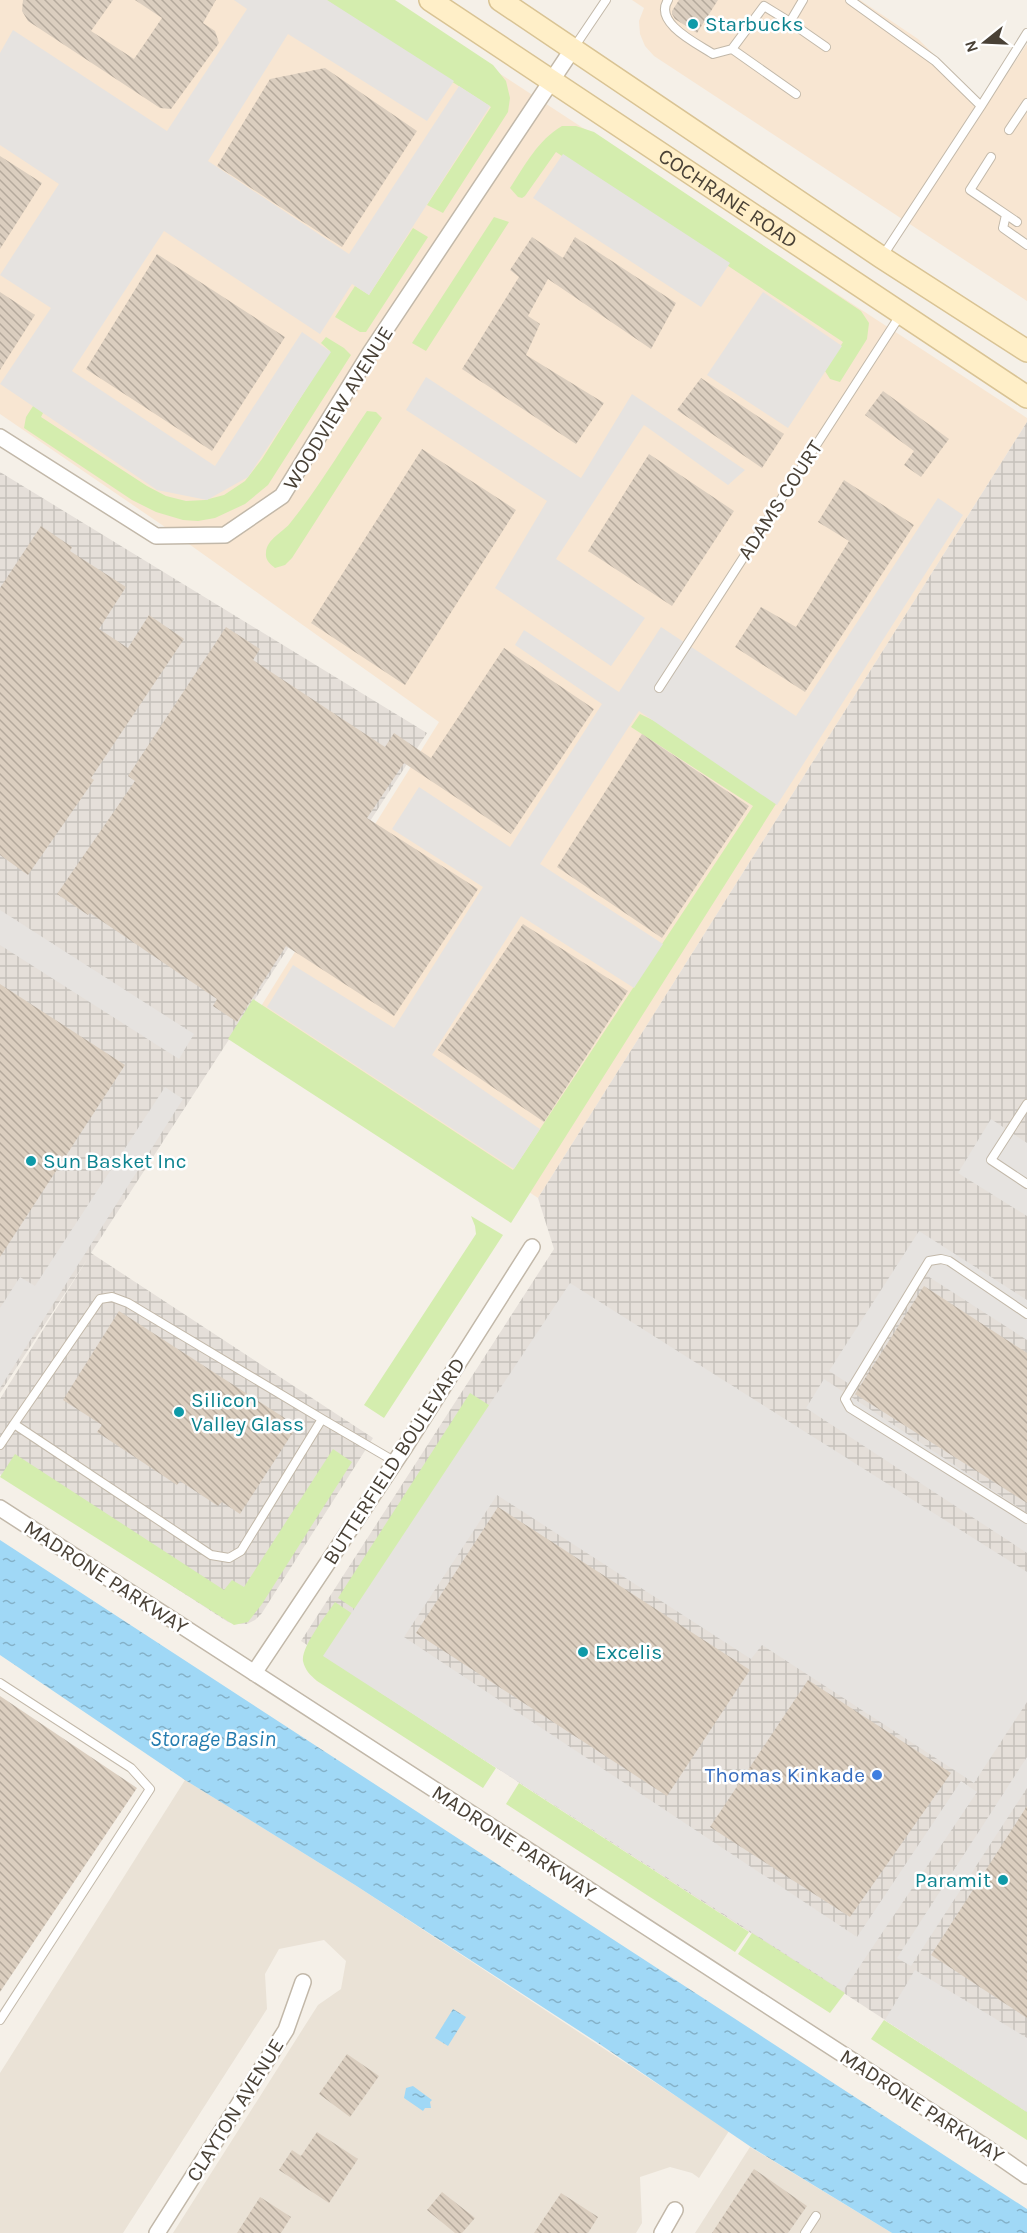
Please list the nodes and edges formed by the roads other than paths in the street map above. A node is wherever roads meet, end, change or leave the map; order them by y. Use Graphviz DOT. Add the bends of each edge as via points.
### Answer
graph roads {
  1 [pos="430,0"];
  2 [pos="500,0"];
  3 [pos="606,0"];
  4 [pos="668,0"];
  5 [pos="803,0"];
  6 [pos="850,0"];
  7 [pos="764,3"];
  8 [pos="790,22"];
  9 [pos="1027,33"];
  10 [pos="826,47"];
  11 [pos="732,49"];
  12 [pos="572,50"];
  13 [pos="550,80"];
  14 [pos="796,94"];
  15 [pos="1027,103"];
  16 [pos="981,106"];
  17 [pos="1009,130"];
  18 [pos="991,157"];
  19 [pos="1006,215"];
  20 [pos="1017,222"];
  21 [pos="1027,245"];
  22 [pos="881,257"];
  23 [pos="902,313"];
  24 [pos="1027,351"];
  25 [pos="1027,397"];
  26 [pos="0,437"];
  27 [pos="659,688"];
  28 [pos="1027,1104"];
  29 [pos="1027,1184"];
  30 [pos="532,1247"];
  31 [pos="1027,1314"];
  32 [pos="322,1419"];
  33 [pos="14,1424"];
  34 [pos="0,1445"];
  35 [pos="394,1461"];
  36 [pos="0,1508"];
  37 [pos="1027,1519"];
  38 [pos="254,1673"];
  39 [pos="0,1683"];
  40 [pos="303,1982"];
  41 [pos="0,2020"];
  42 [pos="1027,2176"];
  43 [pos="675,2210"];
  44 [pos="816,2216"];
  45 [pos="157,2233"];
  46 [pos="662,2233"];
  47 [pos="805,2233"];
  1 -- 13 [label="main road, COCHRANE ROAD"];
  2 -- 12 [label="main road, COCHRANE ROAD"];
  3 -- 12 [label="lane"];
  4 -- 11 [label="lane" via="665,15 670,25 713,54"];
  5 -- 8 [label="lane"];
  6 -- 16 [label="lane" via="935,61"];
  7 -- 8 [label="lane"];
  7 -- 11 [label="lane"];
  8 -- 10 [label="lane"];
  9 -- 16 [label="lane"];
  11 -- 14 [label="lane"];
  12 -- 13 [label="street, WOODVIEW AVENUE"];
  12 -- 22 [label="main road, COCHRANE ROAD"];
  13 -- 23 [label="main road, COCHRANE ROAD"];
  13 -- 26 [label="street, WOODVIEW AVENUE" via="370,353 282,496 236,528 225,535 156,536"];
  15 -- 17 [label="lane"];
  16 -- 22 [label="lane"];
  18 -- 19 [label="lane" via="970,190"];
  19 -- 20 [label="lane"];
  19 -- 21 [label="lane" via="1003,228"];
  22 -- 24 [label="main road, COCHRANE ROAD"];
  23 -- 25 [label="main road, COCHRANE ROAD"];
  23 -- 27 [label="lane, ADAMS COURT"];
  28 -- 29 [label="lane" via="991,1160"];
  30 -- 35 [label="street, BUTTERFIELD BOULEVARD"];
  31 -- 37 [label="lane" via="949,1261 929,1262 845,1399 850,1408"];
  32 -- 33 [label="lane" via="112,1297 99,1299"];
  32 -- 33 [label="lane" via="241,1551 229,1558 211,1555"];
  32 -- 35 [label="lane"];
  33 -- 34 [label="lane"];
  35 -- 38 [label="street, BUTTERFIELD BOULEVARD"];
  36 -- 38 [label="street, MADRONE PARKWAY"];
  38 -- 42 [label="street, MADRONE PARKWAY"];
  39 -- 41 [label="lane" via="131,1768 150,1789"];
  40 -- 45 [label="street, CLAYTON AVENUE" via="286,2030"];
  43 -- 46 [label="street"];
  44 -- 47 [label="lane"];
}
